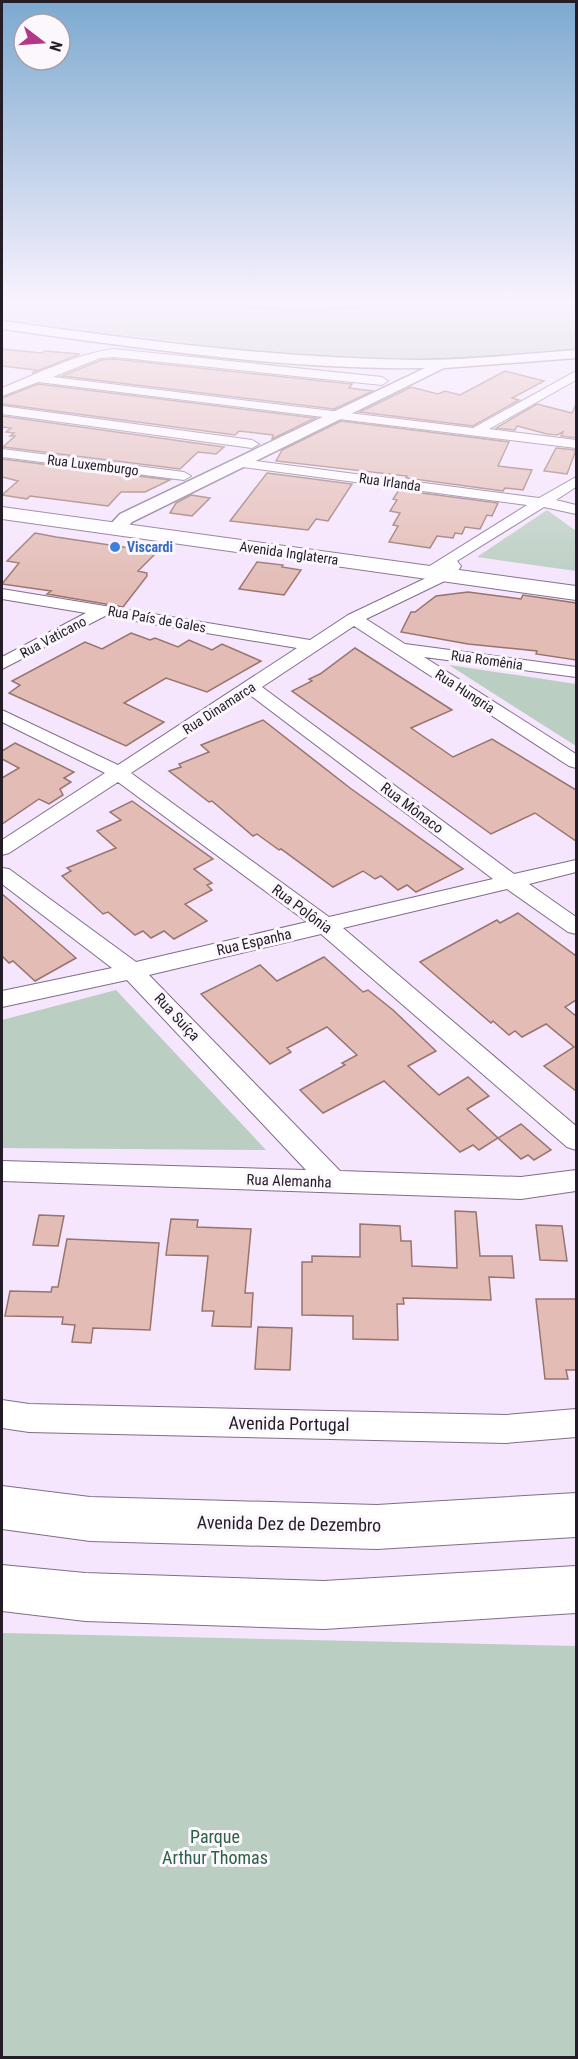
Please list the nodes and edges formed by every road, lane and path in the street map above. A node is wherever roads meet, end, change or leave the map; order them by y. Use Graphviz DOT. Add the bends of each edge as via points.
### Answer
graph roads {
  1 [pos="233,401"];
  2 [pos="340,401"];
  3 [pos="367,401"];
  4 [pos="530,401"];
  5 [pos="2,410"];
  6 [pos="319,411"];
  7 [pos="340,414"];
  8 [pos="473,433"];
  9 [pos="252,444"];
  10 [pos="576,444"];
  11 [pos="2,453"];
  12 [pos="240,463"];
  13 [pos="184,476"];
  14 [pos="576,481"];
  15 [pos="2,501"];
  16 [pos="540,502"];
  17 [pos="576,510"];
  18 [pos="2,513"];
  19 [pos="110,522"];
  20 [pos="445,568"];
  21 [pos="576,579"];
  22 [pos="576,593"];
  23 [pos="2,594"];
  24 [pos="104,610"];
  25 [pos="354,619"];
  26 [pos="313,646"];
  27 [pos="398,647"];
  28 [pos="461,656"];
  29 [pos="2,664"];
  30 [pos="431,669"];
  31 [pos="576,672"];
  32 [pos="250,687"];
  33 [pos="2,715"];
  34 [pos="576,762"];
  35 [pos="119,773"];
  36 [pos="2,849"];
  37 [pos="576,866"];
  38 [pos="2,873"];
  39 [pos="510,881"];
  40 [pos="325,925"];
  41 [pos="576,927"];
  42 [pos="132,971"];
  43 [pos="2,999"];
  44 [pos="576,1140"];
  45 [pos="2,1171"];
  46 [pos="576,1181"];
  47 [pos="333,1182"];
  48 [pos="2,1414"];
  49 [pos="576,1423"];
  50 [pos="2,1508"];
  51 [pos="576,1515"];
  52 [pos="2,1588"];
  53 [pos="576,1590"];
  1 -- 6 [label="street"];
  2 -- 6 [label="street"];
  3 -- 7 [label="street"];
  4 -- 8 [label="street"];
  5 -- 9 [label="street"];
  6 -- 7 [label="street"];
  6 -- 9 [label="street"];
  7 -- 8 [label="street"];
  7 -- 12 [label="street"];
  8 -- 10 [label="street"];
  9 -- 13 [label="street"];
  11 -- 13 [label="street, Rua Luxemburgo"];
  12 -- 16 [label="street, Rua Irlanda"];
  12 -- 19 [label="street"];
  13 -- 19 [label="street"];
  14 -- 16 [label="street, Rua Dinamarca"];
  15 -- 19 [label="main road, Avenida Inglaterra"];
  16 -- 17 [label="street, Rua Irlanda"];
  16 -- 20 [label="street, Rua Dinamarca"];
  18 -- 19 [label="main road, Avenida Inglaterra"];
  19 -- 20 [label="main road, Avenida Inglaterra"];
  20 -- 21 [label="main road, Avenida Inglaterra"];
  20 -- 22 [label="main road, Avenida Inglaterra"];
  20 -- 25 [label="street, Rua Dinamarca"];
  23 -- 24 [label="street, Rua País de Gales"];
  24 -- 26 [label="street, Rua País de Gales"];
  24 -- 29 [label="street, Rua Vaticano"];
  25 -- 26 [label="street, Rua Dinamarca"];
  25 -- 27 [label="street, Rua Hungria"];
  26 -- 32 [label="street, Rua Dinamarca"];
  27 -- 28 [label="street, Rua Romênia"];
  27 -- 30 [label="street, Rua Hungria"];
  28 -- 30 [label="street"];
  28 -- 31 [label="street, Rua Romênia"];
  30 -- 34 [label="street, Rua Hungria"];
  32 -- 35 [label="street, Rua Dinamarca"];
  32 -- 39 [label="street, Rua Mônaco"];
  33 -- 35 [label="street, Rua Polônia"];
  35 -- 36 [label="street, Rua Dinamarca"];
  35 -- 40 [label="street, Rua Polônia"];
  37 -- 39 [label="street, Rua Espanha"];
  38 -- 42 [label="street, Rua Suíça"];
  39 -- 40 [label="street, Rua Espanha"];
  39 -- 41 [label="street, Rua Mônaco"];
  40 -- 42 [label="street, Rua Espanha"];
  40 -- 44 [label="street, Rua Polônia"];
  42 -- 43 [label="street, Rua Espanha"];
  42 -- 47 [label="street, Rua Suíça"];
  45 -- 47 [label="street, Rua Alemanha"];
  46 -- 47 [label="street, Rua Alemanha" via="522,1188"];
  48 -- 49 [label="street, Avenida Portugal" via="29,1418 506,1429"];
  50 -- 51 [label="main road, Avenida Dez de Dezembro" via="90,1519 377,1527"];
  52 -- 53 [label="main road" via="85,1597 324,1605"];
}
